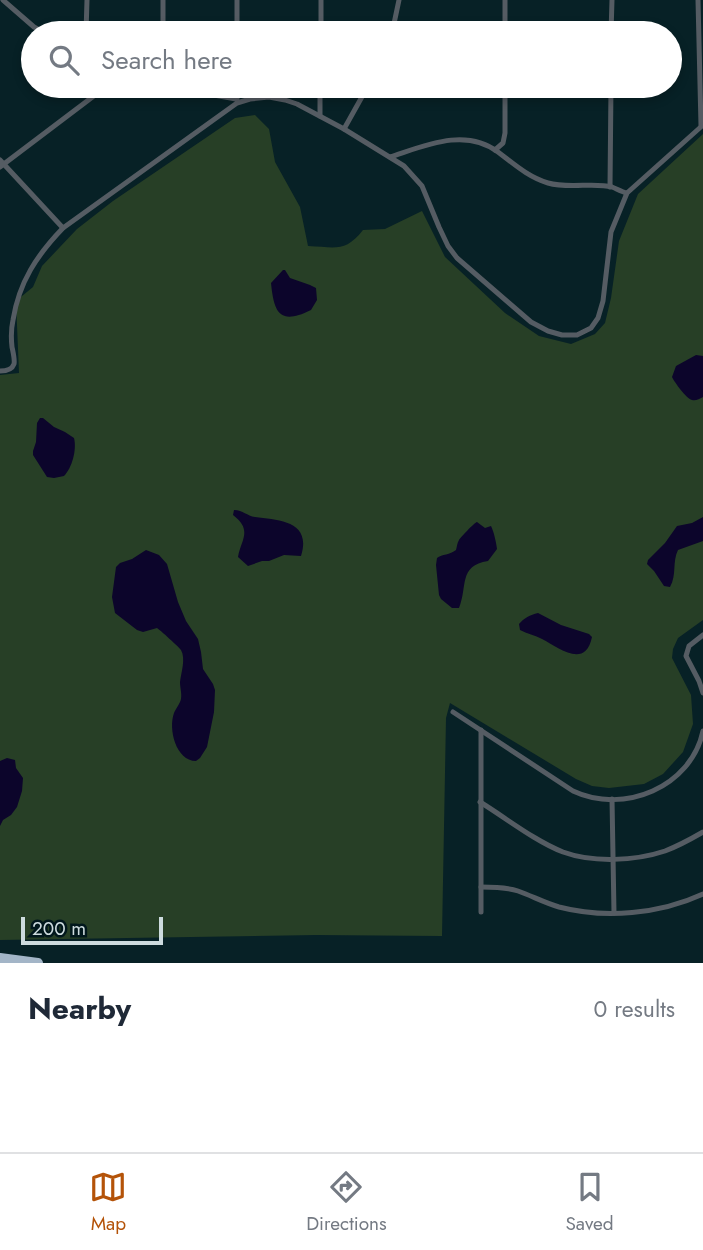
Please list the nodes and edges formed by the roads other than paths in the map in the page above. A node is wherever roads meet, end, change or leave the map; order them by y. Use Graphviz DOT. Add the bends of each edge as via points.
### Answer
graph roads {
  1 [pos="87,0"];
  2 [pos="163,0"];
  3 [pos="237,0"];
  4 [pos="321,0"];
  5 [pos="399,0"];
  6 [pos="505,0"];
  7 [pos="612,0"];
  8 [pos="698,0"];
  9 [pos="7,1"];
  10 [pos="28,21"];
  11 [pos="86,21"];
  12 [pos="163,21"];
  13 [pos="237,21"];
  14 [pos="321,21"];
  15 [pos="395,21"];
  16 [pos="505,21"];
  17 [pos="611,21"];
  18 [pos="701,27"];
  19 [pos="91,98"];
  20 [pos="222,98"];
  21 [pos="260,98"];
  22 [pos="273,98"];
  23 [pos="320,98"];
  24 [pos="361,98"];
  25 [pos="505,98"];
  26 [pos="611,98"];
  27 [pos="237,101"];
  28 [pos="320,116"];
  29 [pos="702,126"];
  30 [pos="344,129"];
  31 [pos="495,150"];
  32 [pos="390,157"];
  33 [pos="1,164"];
  34 [pos="610,187"];
  35 [pos="627,194"];
  36 [pos="63,229"];
  37 [pos="0,371"];
  38 [pos="703,635"];
  39 [pos="701,681"];
  40 [pos="703,693"];
  41 [pos="453,712"];
  42 [pos="481,730"];
  43 [pos="703,731"];
  44 [pos="701,745"];
  45 [pos="612,799"];
  46 [pos="480,802"];
  47 [pos="703,832"];
  48 [pos="613,858"];
  49 [pos="481,887"];
  50 [pos="703,894"];
  51 [pos="481,912"];
  52 [pos="614,913"];
  53 [pos="0,958"];
  54 [pos="38,963"];
  1 -- 11 [label="street"];
  2 -- 12 [label="street"];
  3 -- 13 [label="street"];
  4 -- 14 [label="street"];
  5 -- 15 [label="street"];
  6 -- 16 [label="street"];
  7 -- 17 [label="street"];
  8 -- 18 [label="street"];
  9 -- 10 [label="street"];
  18 -- 29 [label="street"];
  19 -- 33 [label="street"];
  20 -- 27 [label="street"];
  21 -- 27 [label="street"];
  22 -- 28 [label="street"];
  23 -- 28 [label="street"];
  24 -- 30 [label="street"];
  25 -- 31 [label="street" via="505,133"];
  26 -- 34 [label="street"];
  27 -- 36 [label="street"];
  28 -- 30 [label="street"];
  29 -- 35 [label="street"];
  30 -- 32 [label="street"];
  31 -- 32 [label="street" via="460,138"];
  31 -- 34 [label="street" via="530,177 570,186"];
  32 -- 35 [label="street" via="422,186 457,258 531,322 562,335 592,328 598,318 611,232"];
  33 -- 36 [label="street"];
  34 -- 35 [label="street"];
  36 -- 37 [label="street" via="44,247 20,289 11,330 14,363"];
  38 -- 39 [label="street" via="686,651"];
  39 -- 40 [label="street"];
  41 -- 42 [label="street"];
  42 -- 45 [label="street" via="573,791"];
  42 -- 46 [label="street"];
  43 -- 44 [label="street"];
  44 -- 45 [label="street" via="678,776 659,789"];
  45 -- 48 [label="street"];
  46 -- 48 [label="street" via="564,852"];
  46 -- 49 [label="street"];
  47 -- 48 [label="street" via="664,851"];
  48 -- 52 [label="street"];
  49 -- 51 [label="street"];
  49 -- 52 [label="street" via="517,890 559,907"];
  50 -- 52 [label="street" via="666,907"];
  53 -- 54 [label="highway"];
}
